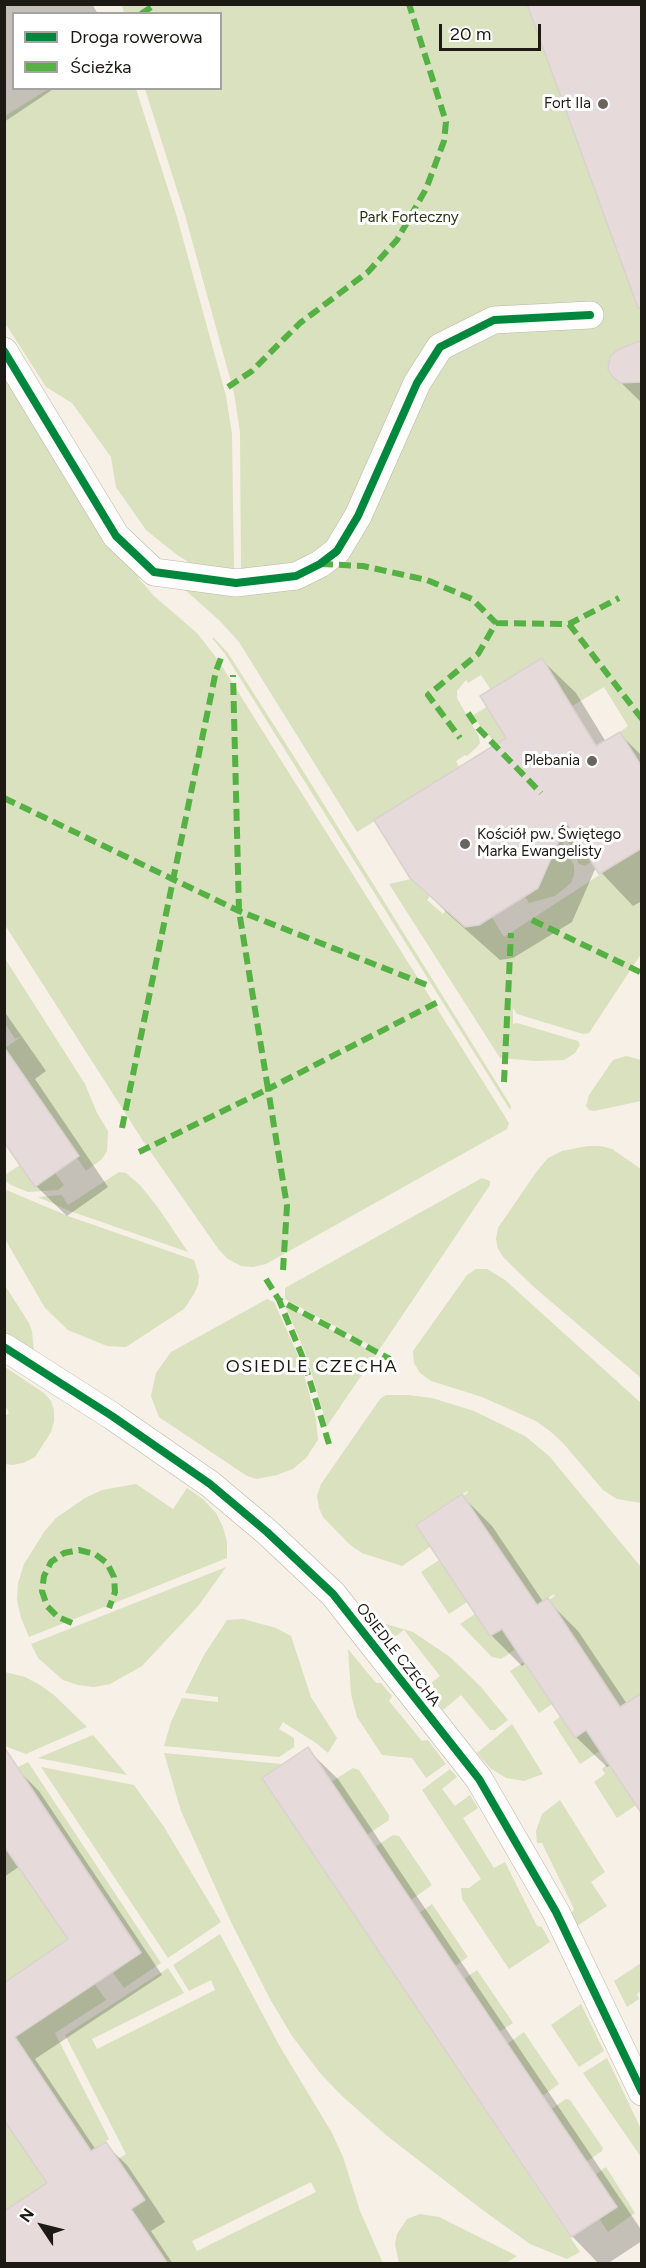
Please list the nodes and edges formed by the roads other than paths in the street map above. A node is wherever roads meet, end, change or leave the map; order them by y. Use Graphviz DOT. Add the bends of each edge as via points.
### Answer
graph roads {
  1 [pos="590,315"];
  2 [pos="4,351"];
  3 [pos="4,1347"];
  4 [pos="642,2092"];
  1 -- 2 [label="street" via="494,320 440,347 417,382 358,516 337,551 296,576 236,583 154,572 117,536"];
  3 -- 4 [label="street, OSIEDLE CZECHA" via="210,1484 333,1594 479,1779 556,1912"];
}
